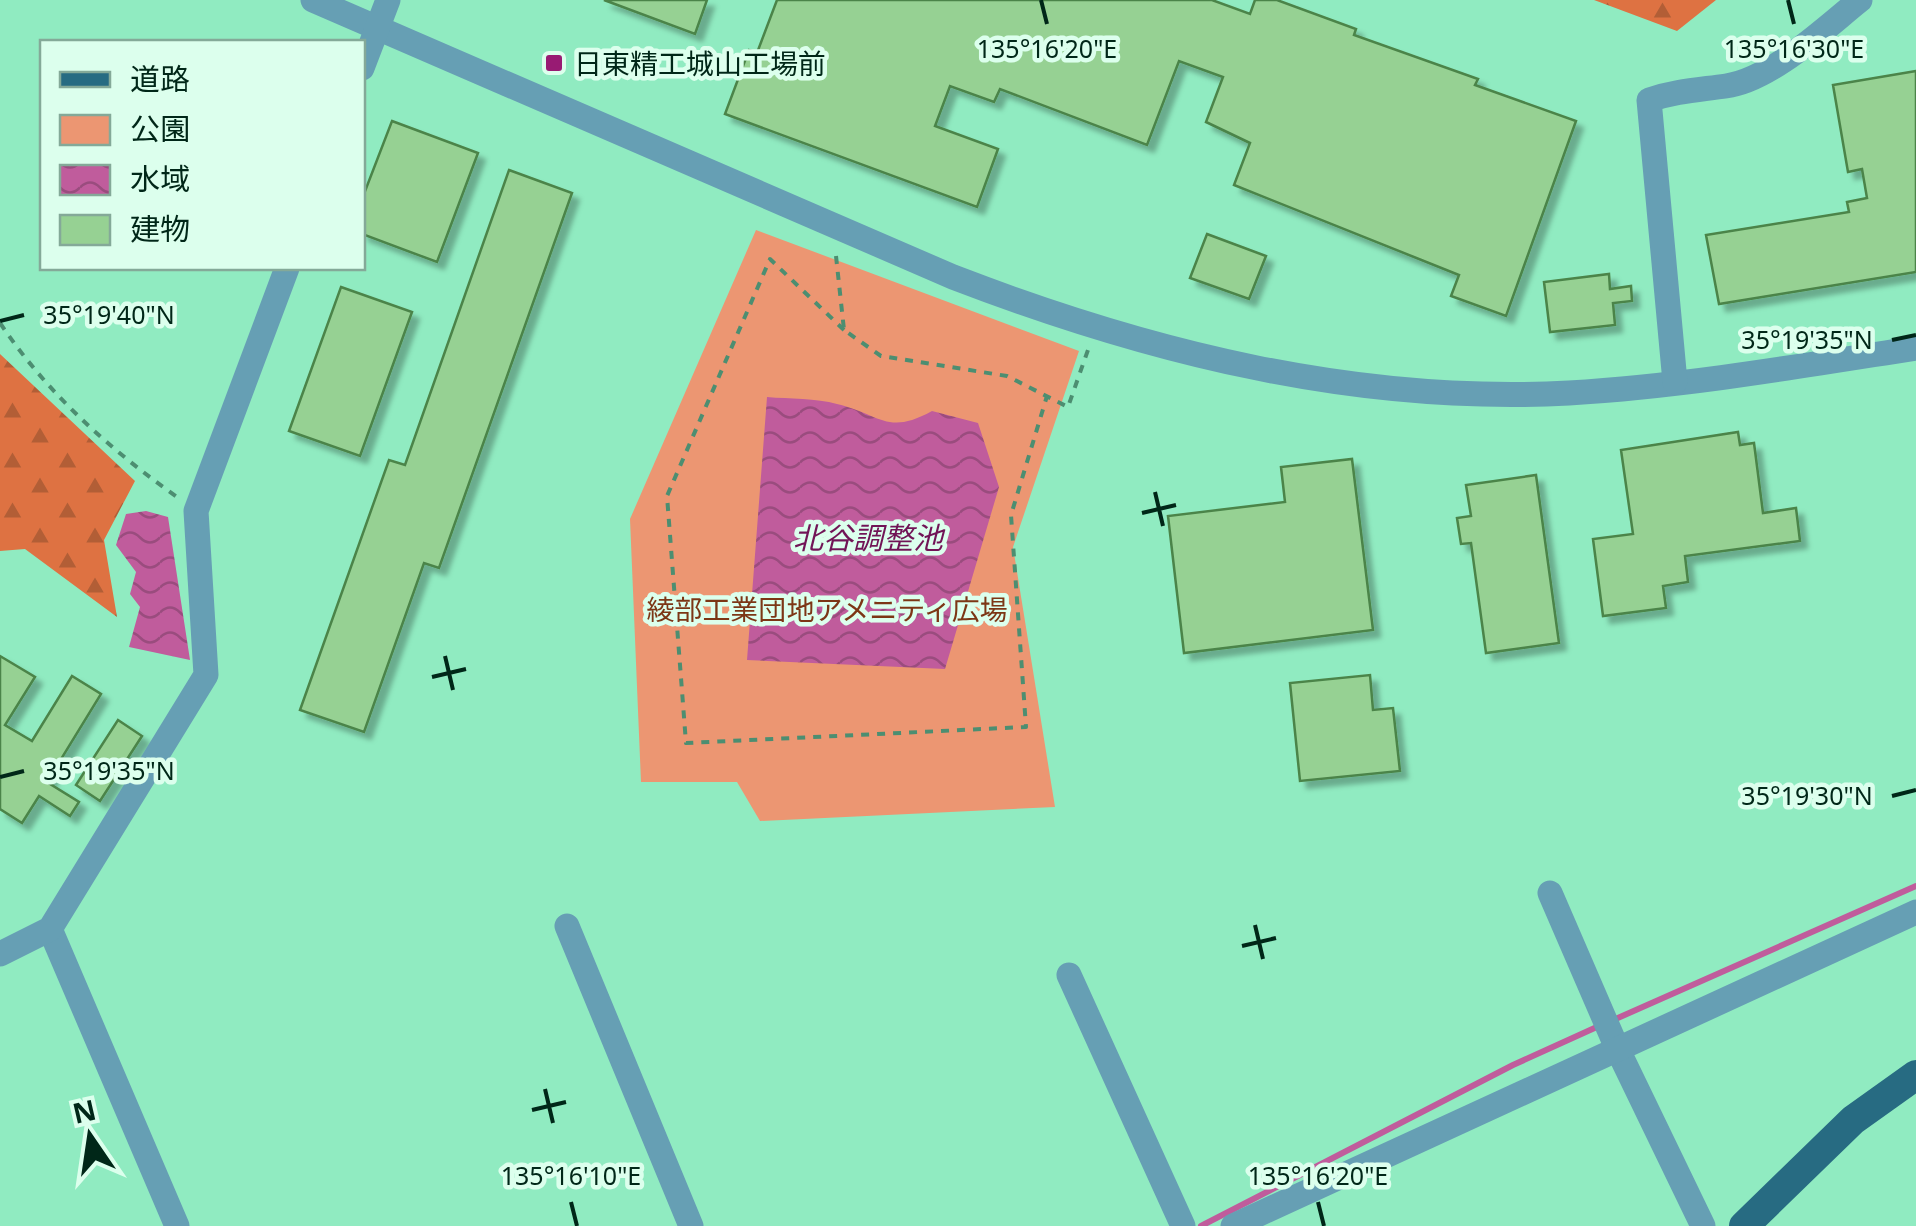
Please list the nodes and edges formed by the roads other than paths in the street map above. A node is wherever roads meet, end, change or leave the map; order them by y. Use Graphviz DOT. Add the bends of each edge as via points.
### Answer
graph roads {
  1 [pos="313,0"];
  2 [pos="388,0"];
  3 [pos="1860,0"];
  4 [pos="378,26"];
  5 [pos="365,60"];
  6 [pos="287,270"];
  7 [pos="1916,348"];
  8 [pos="1675,382"];
  9 [pos="1550,893"];
  10 [pos="1916,912"];
  11 [pos="567,926"];
  12 [pos="50,929"];
  13 [pos="0,954"];
  14 [pos="1068,975"];
  15 [pos="1617,1048"];
  16 [pos="1916,1075"];
  17 [pos="177,1226"];
  18 [pos="692,1226"];
  19 [pos="1184,1226"];
  20 [pos="1233,1226"];
  21 [pos="1704,1226"];
  22 [pos="1744,1226"];
  1 -- 4 [label="street"];
  2 -- 4 [label="street"];
  3 -- 8 [label="street" via="1779,63 1729,86 1683,88 1649,100"];
  4 -- 5 [label="street"];
  4 -- 8 [label="street" via="953,277 1096,328 1301,379 1418,391 1570,393"];
  6 -- 12 [label="street" via="196,511 206,675"];
  7 -- 8 [label="street"];
  9 -- 15 [label="street"];
  10 -- 15 [label="street"];
  11 -- 18 [label="street"];
  12 -- 13 [label="street"];
  12 -- 17 [label="street"];
  14 -- 19 [label="street"];
  15 -- 20 [label="street"];
  15 -- 21 [label="street"];
  16 -- 22 [label="main road" via="1853,1120"];
}
